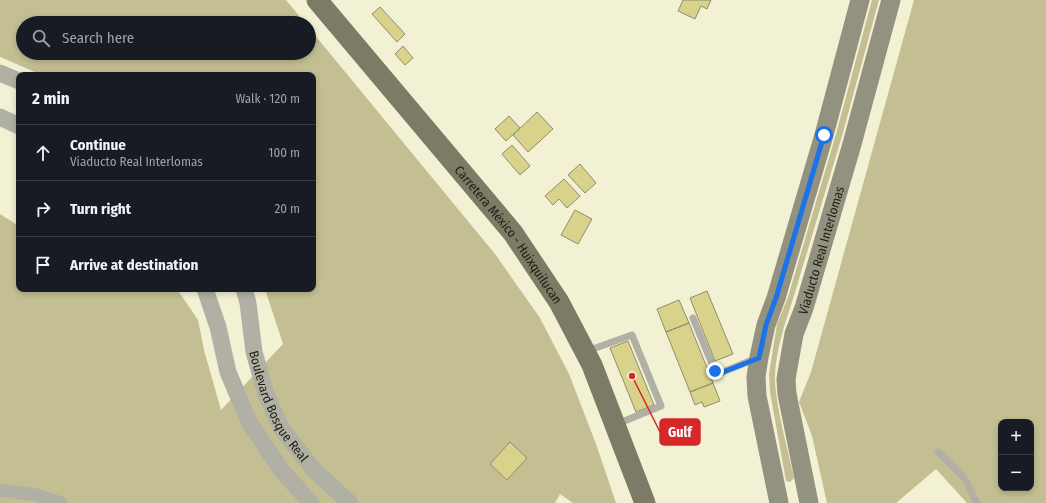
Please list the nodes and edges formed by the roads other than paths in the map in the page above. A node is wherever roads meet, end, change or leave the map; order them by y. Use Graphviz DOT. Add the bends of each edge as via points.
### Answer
graph roads {
  1 [pos="317,0"];
  2 [pos="860,0"];
  3 [pos="891,0"];
  4 [pos="0,73"];
  5 [pos="16,80"];
  6 [pos="0,117"];
  7 [pos="16,125"];
  8 [pos="206,292"];
  9 [pos="245,292"];
  10 [pos="694,318"];
  11 [pos="586,352"];
  12 [pos="759,358"];
  13 [pos="615,425"];
  14 [pos="938,452"];
  15 [pos="0,490"];
  16 [pos="61,503"];
  17 [pos="311,503"];
  18 [pos="350,503"];
  19 [pos="645,503"];
  20 [pos="779,503"];
  21 [pos="809,503"];
  22 [pos="977,503"];
  1 -- 11 [label="main road, Carretera México - Huixquilucan" via="513,233 559,302"];
  2 -- 12 [label="main road" via="824,135 766,325"];
  3 -- 21 [label="main road, Viaducto Real Interlomas" via="852,144 794,334 788,363 787,394"];
  4 -- 5 [label="street"];
  6 -- 7 [label="street"];
  8 -- 17 [label="street, Boulevard Bosque Real" via="218,327 228,372 249,422 282,471"];
  9 -- 18 [label="street, Boulevard Bosque Real" via="254,352 266,394 281,428 314,470"];
  10 -- 12 [label="lane" via="718,374"];
  11 -- 13 [label="main road, Carretera México - Huixquilucan"];
  11 -- 13 [label="lane" via="632,335 661,406"];
  12 -- 20 [label="main road" via="757,396"];
  13 -- 19 [label="main road, Carretera México - Huixquilucan"];
  14 -- 22 [label="lane" via="965,479"];
  15 -- 16 [label="street" via="36,495"];
}
